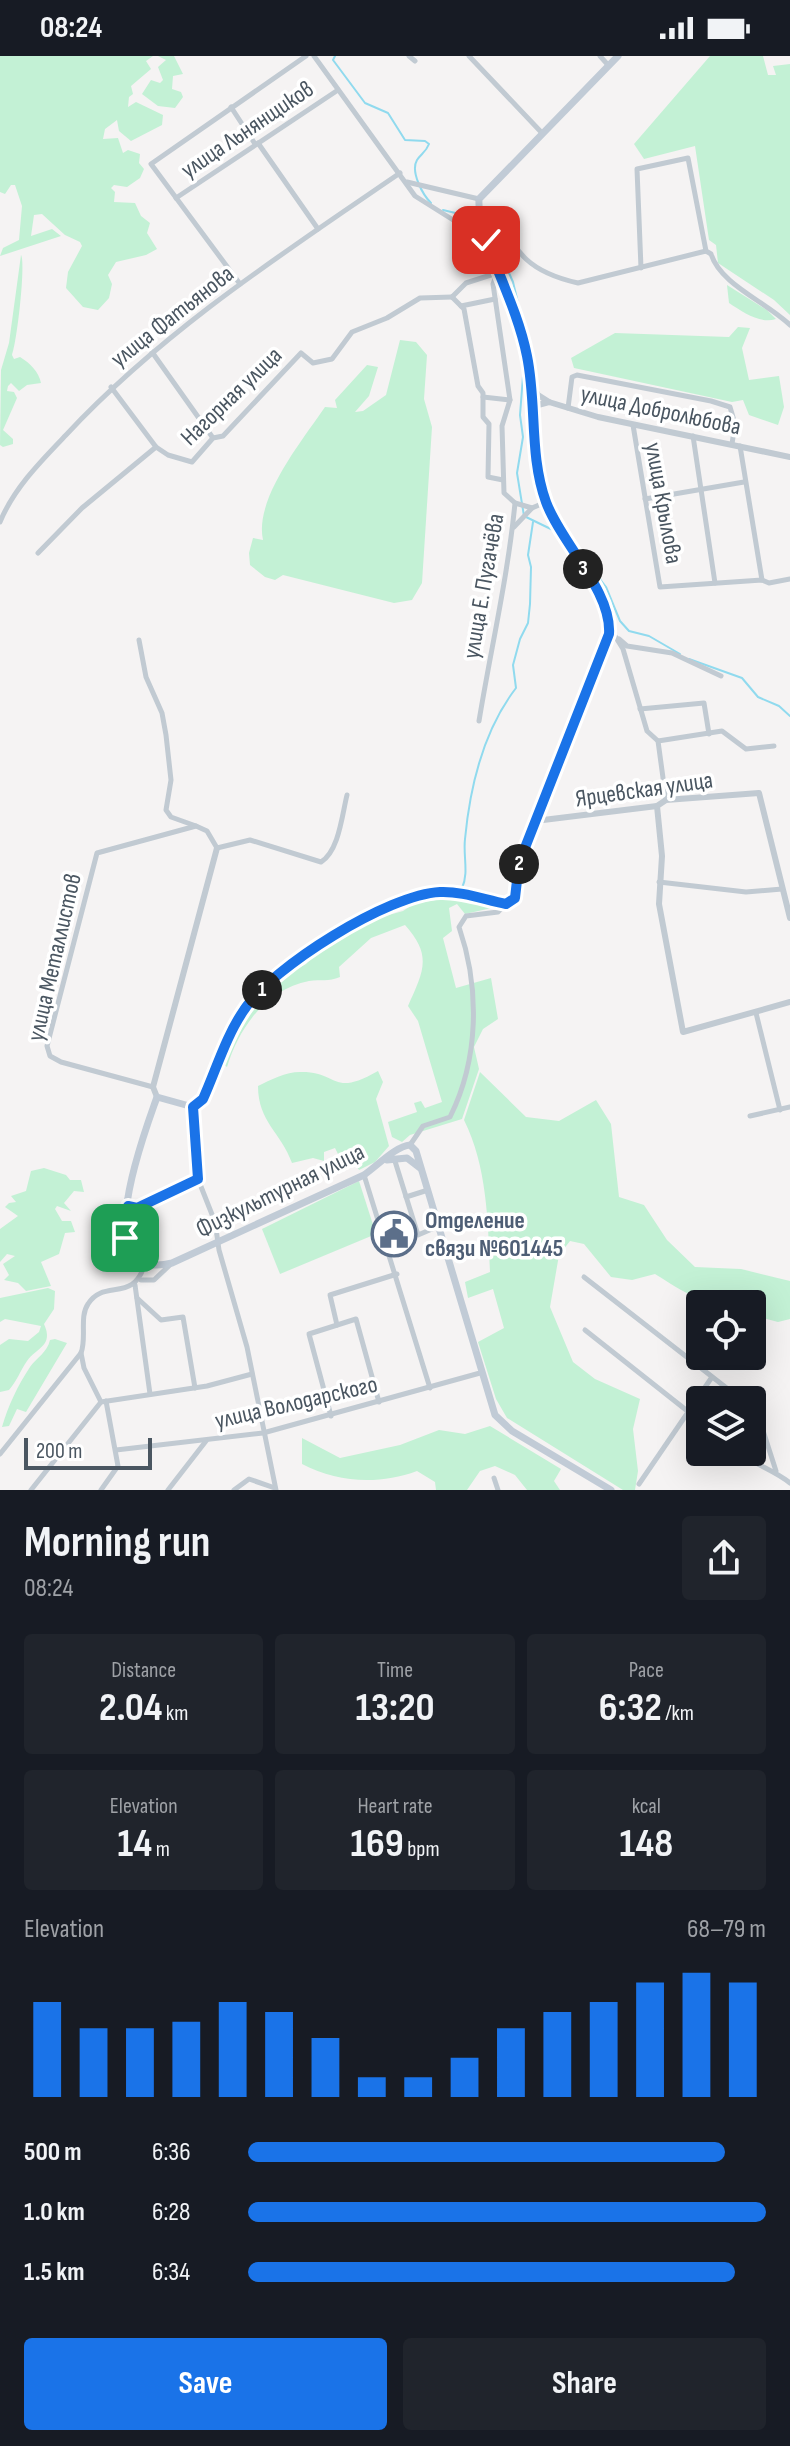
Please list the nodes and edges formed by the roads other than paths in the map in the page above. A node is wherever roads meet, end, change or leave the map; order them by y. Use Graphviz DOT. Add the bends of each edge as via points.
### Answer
graph roads {
  1 [pos="306,56"];
  2 [pos="314,56"];
  3 [pos="469,56"];
  4 [pos="600,56"];
  5 [pos="618,56"];
  6 [pos="609,66"];
  7 [pos="338,90"];
  8 [pos="231,107"];
  9 [pos="542,133"];
  10 [pos="257,143"];
  11 [pos="400,173"];
  12 [pos="406,181"];
  13 [pos="176,198"];
  14 [pos="479,199"];
  15 [pos="480,216"];
  16 [pos="318,229"];
  17 [pos="486,240"];
  18 [pos="706,251"];
  19 [pos="641,268"];
  20 [pos="498,273"];
  21 [pos="240,284"];
  22 [pos="452,297"];
  23 [pos="495,299"];
  24 [pos="461,306"];
  25 [pos="790,325"];
  26 [pos="152,352"];
  27 [pos="531,382"];
  28 [pos="111,387"];
  29 [pos="483,397"];
  30 [pos="510,400"];
  31 [pos="549,402"];
  32 [pos="568,408"];
  33 [pos="531,416"];
  34 [pos="489,424"];
  35 [pos="633,425"];
  36 [pos="502,426"];
  37 [pos="693,436"];
  38 [pos="213,438"];
  39 [pos="736,445"];
  40 [pos="156,447"];
  41 [pos="790,457"];
  42 [pos="503,480"];
  43 [pos="744,482"];
  44 [pos="699,490"];
  45 [pos="645,499"];
  46 [pos="546,502"];
  47 [pos="515,503"];
  48 [pos="532,508"];
  49 [pos="0,522"];
  50 [pos="513,528"];
  51 [pos="38,553"];
  52 [pos="790,579"];
  53 [pos="762,580"];
  54 [pos="715,583"];
  55 [pos="612,635"];
  56 [pos="139,640"];
  57 [pos="721,676"];
  58 [pos="640,709"];
  59 [pos="479,721"];
  60 [pos="709,734"];
  61 [pos="658,741"];
  62 [pos="774,746"];
  63 [pos="347,795"];
  64 [pos="666,800"];
  65 [pos="657,806"];
  66 [pos="535,821"];
  67 [pos="196,826"];
  68 [pos="217,848"];
  69 [pos="658,882"];
  70 [pos="782,889"];
  71 [pos="506,904"];
  72 [pos="790,918"];
  73 [pos="790,1002"];
  74 [pos="756,1013"];
  75 [pos="153,1087"];
  76 [pos="157,1097"];
  77 [pos="193,1107"];
  78 [pos="790,1107"];
  79 [pos="780,1110"];
  80 [pos="750,1116"];
  81 [pos="410,1145"];
  82 [pos="391,1157"];
  83 [pos="415,1158"];
  84 [pos="364,1175"];
  85 [pos="198,1179"];
  86 [pos="428,1190"];
  87 [pos="406,1197"];
  88 [pos="128,1206"];
  89 [pos="439,1226"];
  90 [pos="218,1242"];
  91 [pos="145,1263"];
  92 [pos="172,1263"];
  93 [pos="397,1274"];
  94 [pos="584,1277"];
  95 [pos="141,1280"];
  96 [pos="135,1285"];
  97 [pos="137,1298"];
  98 [pos="337,1325"];
  99 [pos="585,1330"];
  100 [pos="81,1353"];
  101 [pos="480,1373"];
  102 [pos="252,1374"];
  103 [pos="712,1377"];
  104 [pos="706,1386"];
  105 [pos="724,1386"];
  106 [pos="195,1388"];
  107 [pos="430,1388"];
  108 [pos="150,1394"];
  109 [pos="103,1401"];
  110 [pos="379,1402"];
  111 [pos="686,1410"];
  112 [pos="331,1416"];
  113 [pos="686,1416"];
  114 [pos="263,1433"];
  115 [pos="206,1440"];
  116 [pos="766,1440"];
  117 [pos="116,1450"];
  118 [pos="0,1454"];
  119 [pos="763,1466"];
  120 [pos="776,1471"];
  121 [pos="494,1478"];
  122 [pos="790,1483"];
  123 [pos="639,1484"];
  124 [pos="275,1489"];
  125 [pos="31,1490"];
  126 [pos="101,1490"];
  127 [pos="168,1490"];
  128 [pos="234,1490"];
  129 [pos="498,1490"];
  130 [pos="611,1490"];
  1 -- 8 [label="street"];
  2 -- 7 [label="street"];
  3 -- 9 [label="street"];
  4 -- 6 [label="street"];
  5 -- 6 [label="main road"];
  6 -- 9 [label="main road"];
  7 -- 10 [label="street, улица Льнянщиков"];
  7 -- 11 [label="street"];
  8 -- 10 [label="street"];
  8 -- 13 [label="street" via="151,164"];
  9 -- 14 [label="main road"];
  10 -- 13 [label="street, улица Льнянщиков"];
  10 -- 16 [label="street"];
  11 -- 12 [label="street"];
  11 -- 16 [label="street, улица Фатьянова"];
  12 -- 14 [label="street"];
  12 -- 17 [label="street" via="421,202"];
  13 -- 21 [label="street"];
  14 -- 15 [label="main road"];
  15 -- 17 [label="main road"];
  15 -- 19 [label="street" via="493,220 534,265 561,279 578,283"];
  16 -- 21 [label="street, улица Фатьянова"];
  17 -- 20 [label="main road"];
  18 -- 19 [label="street"];
  18 -- 19 [label="street" via="688,158 637,169"];
  18 -- 25 [label="street" via="726,279"];
  20 -- 22 [label="street" via="466,283"];
  20 -- 23 [label="street, улица Е. Пугачёва"];
  20 -- 27 [label="main road"];
  21 -- 26 [label="street, улица Фатьянова"];
  22 -- 24 [label="street"];
  22 -- 38 [label="street, Нагорная улица" via="420,298 402,306 352,332 332,359 313,363 301,353 223,436"];
  23 -- 24 [label="street"];
  23 -- 30 [label="street, улица Е. Пугачёва"];
  24 -- 29 [label="street"];
  26 -- 28 [label="street, улица Фатьянова"];
  26 -- 38 [label="street"];
  27 -- 31 [label="street"];
  27 -- 33 [label="main road"];
  28 -- 40 [label="street"];
  28 -- 49 [label="street, улица Фатьянова" via="19,488"];
  29 -- 30 [label="street"];
  29 -- 34 [label="street" via="483,417"];
  30 -- 36 [label="street, улица Е. Пугачёва"];
  31 -- 32 [label="street, улица Добролюбова"];
  31 -- 33 [label="street, улица Добролюбова" via="538,405"];
  32 -- 35 [label="street, улица Добролюбова"];
  32 -- 39 [label="street" via="572,377 577,375 711,401 730,407"];
  33 -- 46 [label="main road"];
  34 -- 36 [label="street"];
  34 -- 42 [label="street" via="488,477"];
  35 -- 37 [label="street, улица Добролюбова"];
  35 -- 45 [label="street, улица Крылова"];
  36 -- 42 [label="street, улица Е. Пугачёва"];
  37 -- 39 [label="street, улица Добролюбова"];
  37 -- 44 [label="street"];
  38 -- 40 [label="street, Нагорная улица" via="192,462"];
  39 -- 41 [label="street, улица Добролюбова"];
  39 -- 43 [label="street"];
  40 -- 51 [label="street" via="82,508"];
  42 -- 47 [label="street, улица Е. Пугачёва" via="504,493"];
  43 -- 44 [label="street"];
  43 -- 53 [label="street"];
  44 -- 45 [label="street"];
  44 -- 54 [label="street"];
  45 -- 54 [label="street, улица Крылова" via="660,587"];
  46 -- 48 [label="street"];
  46 -- 55 [label="main road" via="604,604"];
  47 -- 48 [label="street"];
  47 -- 50 [label="street, улица Е. Пугачёва"];
  48 -- 50 [label="street"];
  50 -- 59 [label="street, улица Е. Пугачёва"];
  52 -- 53 [label="street"];
  53 -- 54 [label="street"];
  55 -- 57 [label="street" via="627,646 672,653"];
  55 -- 58 [label="street" via="623,649"];
  55 -- 66 [label="main road"];
  56 -- 67 [label="street" via="166,735 171,780 166,810"];
  58 -- 60 [label="street" via="704,703"];
  58 -- 61 [label="street" via="647,731"];
  60 -- 61 [label="street"];
  60 -- 62 [label="street" via="722,731 746,749"];
  61 -- 64 [label="street"];
  63 -- 68 [label="street" via="333,845 321,862 250,840"];
  64 -- 65 [label="street, Ярцевская улица"];
  64 -- 70 [label="street, Ярцевская улица" via="759,793"];
  65 -- 66 [label="street, Ярцевская улица"];
  65 -- 69 [label="street" via="662,856"];
  66 -- 71 [label="main road" via="519,863 515,898"];
  67 -- 68 [label="street" via="207,831"];
  67 -- 75 [label="street, улица Металлистов" via="97,853 47,1046 50,1056 61,1062"];
  68 -- 75 [label="street"];
  69 -- 70 [label="street" via="746,892"];
  69 -- 74 [label="street" via="683,1032"];
  70 -- 72 [label="street"];
  71 -- 77 [label="main road" via="454,893 422,895 331,935 245,1007 203,1099"];
  71 -- 81 [label="street, Физкультурная улица" via="498,912 466,916 459,927 474,1005 471,1059 450,1117 423,1126"];
  73 -- 74 [label="street"];
  74 -- 79 [label="street"];
  75 -- 76 [label="street"];
  76 -- 77 [label="main road"];
  76 -- 88 [label="main road"];
  77 -- 85 [label="street"];
  78 -- 79 [label="street"];
  79 -- 80 [label="street"];
  81 -- 82 [label="main road, Физкультурная улица"];
  81 -- 83 [label="main road"];
  82 -- 83 [label="main road, Физкультурная улица"];
  82 -- 84 [label="main road, Физкультурная улица"];
  82 -- 87 [label="street"];
  83 -- 86 [label="main road"];
  84 -- 90 [label="main road, Физкультурная улица"];
  84 -- 93 [label="street"];
  85 -- 88 [label="street" via="137,1208"];
  85 -- 90 [label="street"];
  86 -- 87 [label="street"];
  86 -- 89 [label="main road"];
  87 -- 89 [label="street" via="418,1235"];
  88 -- 91 [label="main road" via="127,1245"];
  89 -- 101 [label="main road"];
  90 -- 92 [label="main road, Физкультурная улица"];
  90 -- 102 [label="street"];
  91 -- 92 [label="main road, Физкультурная улица"];
  91 -- 95 [label="street"];
  92 -- 95 [label="street" via="154,1280"];
  93 -- 98 [label="street" via="330,1295"];
  93 -- 107 [label="street"];
  94 -- 103 [label="street"];
  95 -- 96 [label="street"];
  96 -- 97 [label="street"];
  96 -- 100 [label="street" via="89,1302"];
  97 -- 106 [label="street" via="161,1320 183,1317"];
  97 -- 108 [label="street"];
  98 -- 110 [label="street" via="356,1319"];
  98 -- 112 [label="street" via="309,1334"];
  99 -- 111 [label="street"];
  100 -- 109 [label="street"];
  100 -- 118 [label="street"];
  101 -- 107 [label="street, улица Володарского"];
  101 -- 130 [label="main road" via="503,1424"];
  102 -- 106 [label="street"];
  102 -- 114 [label="street"];
  103 -- 104 [label="street"];
  103 -- 105 [label="street"];
  106 -- 108 [label="street"];
  107 -- 110 [label="street, улица Володарского"];
  108 -- 109 [label="street"];
  109 -- 117 [label="street"];
  109 -- 125 [label="street"];
  110 -- 112 [label="street, улица Володарского"];
  112 -- 114 [label="street, улица Володарского"];
  113 -- 123 [label="street"];
  114 -- 115 [label="street, улица Володарского"];
  114 -- 124 [label="street"];
  115 -- 117 [label="street, улица Володарского"];
  115 -- 127 [label="street"];
  116 -- 120 [label="street"];
  117 -- 126 [label="street" via="118,1466"];
  119 -- 120 [label="street"];
  120 -- 122 [label="street"];
  121 -- 129 [label="street"];
  124 -- 128 [label="street" via="249,1479"];
}
